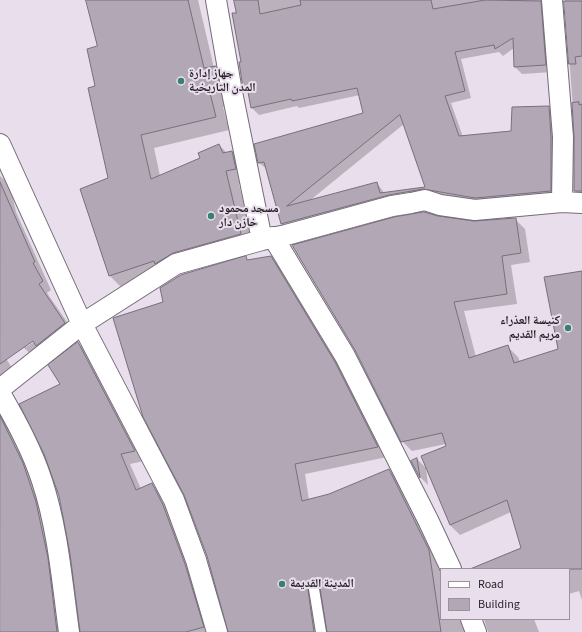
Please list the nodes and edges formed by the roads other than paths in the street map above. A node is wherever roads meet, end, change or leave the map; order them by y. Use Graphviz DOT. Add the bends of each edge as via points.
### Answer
graph roads {
  1 [pos="216,0"];
  2 [pos="552,0"];
  3 [pos="0,144"];
  4 [pos="562,202"];
  5 [pos="582,203"];
  6 [pos="268,238"];
  7 [pos="82,324"];
  8 [pos="0,389"];
  9 [pos="0,393"];
  10 [pos="450,568"];
  11 [pos="314,589"];
  12 [pos="471,620"];
  13 [pos="69,632"];
  14 [pos="216,632"];
  15 [pos="321,632"];
  16 [pos="476,632"];
  1 -- 6 [label="street" via="232,92"];
  2 -- 4 [label="street" via="562,137"];
  3 -- 7 [label="street"];
  4 -- 5 [label="street"];
  4 -- 6 [label="street" via="475,210 425,200"];
  6 -- 7 [label="street" via="176,264"];
  6 -- 10 [label="street" via="345,356"];
  7 -- 8 [label="street"];
  7 -- 14 [label="street" via="174,500 196,560"];
  9 -- 13 [label="street" via="23,433 42,482 54,536"];
  11 -- 15 [label="lane"];
  12 -- 16 [label="street"];
}
